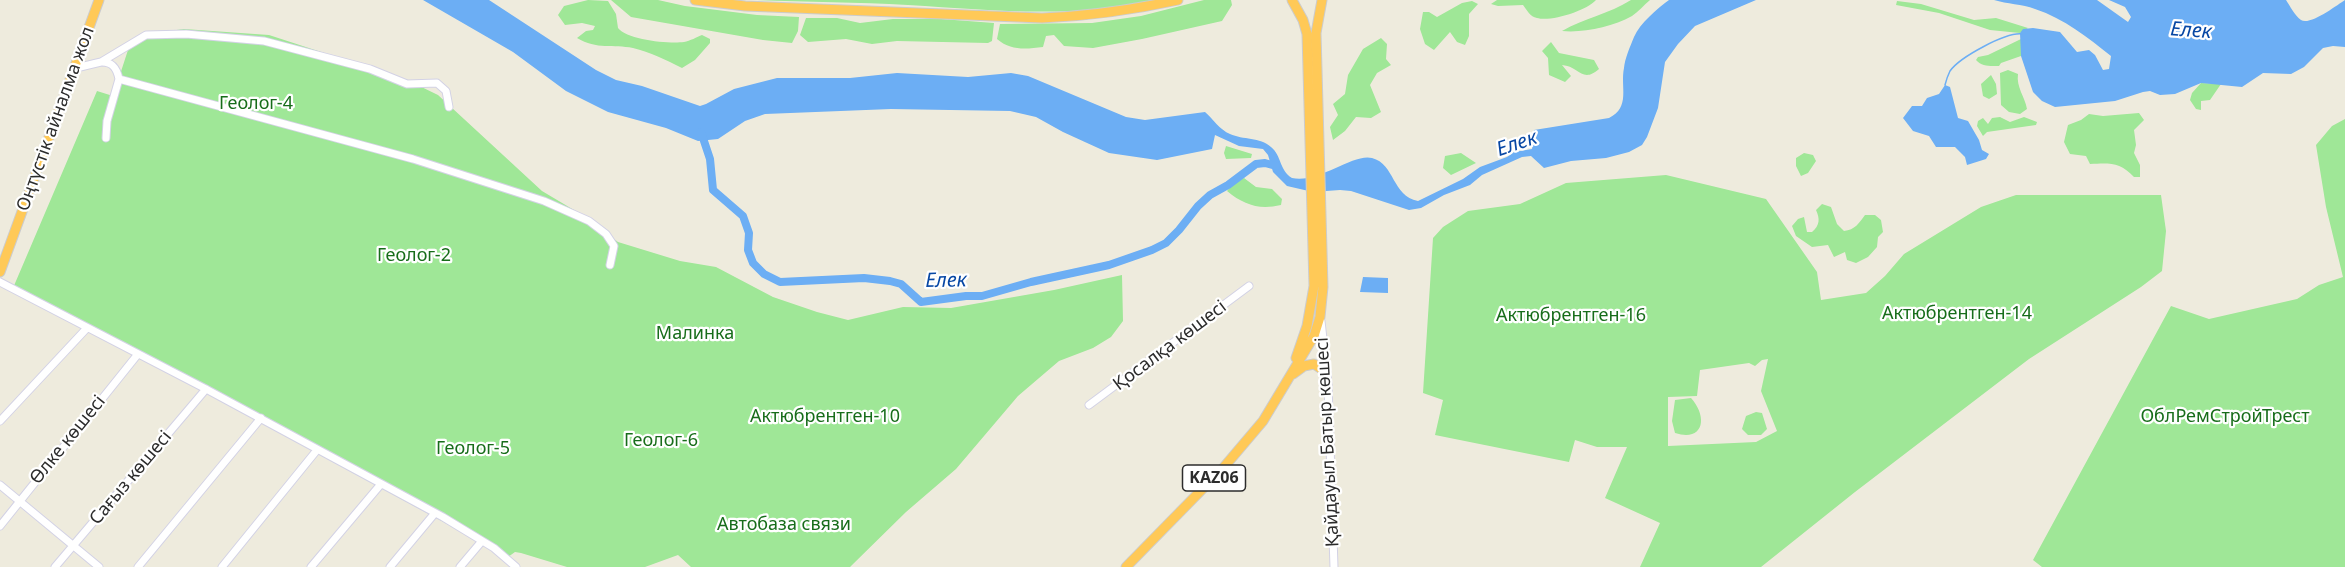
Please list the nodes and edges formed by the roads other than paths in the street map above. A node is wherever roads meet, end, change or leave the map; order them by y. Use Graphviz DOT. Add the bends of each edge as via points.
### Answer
graph roads {
  1 [pos="99,0"];
  2 [pos="695,0"];
  3 [pos="1178,0"];
  4 [pos="1292,0"];
  5 [pos="1322,0"];
  6 [pos="101,62"];
  7 [pos="76,68"];
  8 [pos="119,79"];
  9 [pos="1313,92"];
  10 [pos="449,107"];
  11 [pos="106,138"];
  12 [pos="1317,230"];
  13 [pos="610,265"];
  14 [pos="0,272"];
  15 [pos="0,282"];
  16 [pos="1249,286"];
  17 [pos="1314,286"];
  18 [pos="1320,317"];
  19 [pos="87,328"];
  20 [pos="138,354"];
  21 [pos="1326,372"];
  22 [pos="1289,377"];
  23 [pos="206,389"];
  24 [pos="1089,405"];
  25 [pos="261,418"];
  26 [pos="0,421"];
  27 [pos="317,450"];
  28 [pos="381,484"];
  29 [pos="0,485"];
  30 [pos="20,500"];
  31 [pos="435,513"];
  32 [pos="0,526"];
  33 [pos="482,540"];
  34 [pos="74,545"];
  35 [pos="56,567"];
  36 [pos="99,567"];
  37 [pos="138,567"];
  38 [pos="222,567"];
  39 [pos="311,567"];
  40 [pos="390,567"];
  41 [pos="460,567"];
  42 [pos="516,567"];
  43 [pos="1126,567"];
  44 [pos="1334,567"];
  1 -- 7 [label="highway, Оңтүстік айналма жол"];
  2 -- 3 [label="highway" via="745,6 1042,18 1091,16"];
  4 -- 9 [label="highway, KАZ06" via="1307,34"];
  5 -- 9 [label="highway, KАZ06"];
  6 -- 7 [label="street"];
  6 -- 8 [label="street" via="113,65"];
  6 -- 10 [label="street" via="146,35 186,34 264,41 370,69 407,84 437,83 446,91"];
  7 -- 14 [label="highway, Оңтүстік айналма жол"];
  8 -- 11 [label="street"];
  8 -- 13 [label="street" via="413,159 555,205 606,234 614,246"];
  9 -- 12 [label="highway, KАZ06"];
  12 -- 17 [label="highway, KАZ06"];
  12 -- 18 [label="highway, KАZ06" via="1323,287"];
  15 -- 19 [label="street"];
  16 -- 24 [label="street, Қосалқа көшесі"];
  17 -- 18 [label="street, Қайдауыл Батыр көшесі"];
  17 -- 22 [label="highway, KАZ06" via="1307,326"];
  18 -- 21 [label="street, Қайдауыл Батыр көшесі"];
  18 -- 22 [label="highway, KАZ06" via="1314,336"];
  19 -- 20 [label="street"];
  19 -- 26 [label="street"];
  20 -- 23 [label="street"];
  20 -- 30 [label="street, Өлке көшесі"];
  21 -- 22 [label="highway" via="1319,365 1309,364"];
  21 -- 44 [label="street, Қайдауыл Батыр көшесі"];
  22 -- 43 [label="highway, KАZ06" via="1263,421 1224,467"];
  23 -- 25 [label="street"];
  23 -- 34 [label="street, Сағыз көшесі"];
  25 -- 27 [label="street"];
  25 -- 37 [label="street"];
  27 -- 28 [label="street"];
  27 -- 38 [label="street"];
  28 -- 31 [label="street"];
  28 -- 39 [label="street"];
  29 -- 30 [label="street"];
  30 -- 32 [label="street, Өлке көшесі"];
  30 -- 34 [label="street"];
  31 -- 33 [label="street"];
  31 -- 40 [label="street"];
  33 -- 41 [label="street"];
  33 -- 42 [label="street"];
  34 -- 35 [label="street, Сағыз көшесі"];
  34 -- 36 [label="street"];
}
